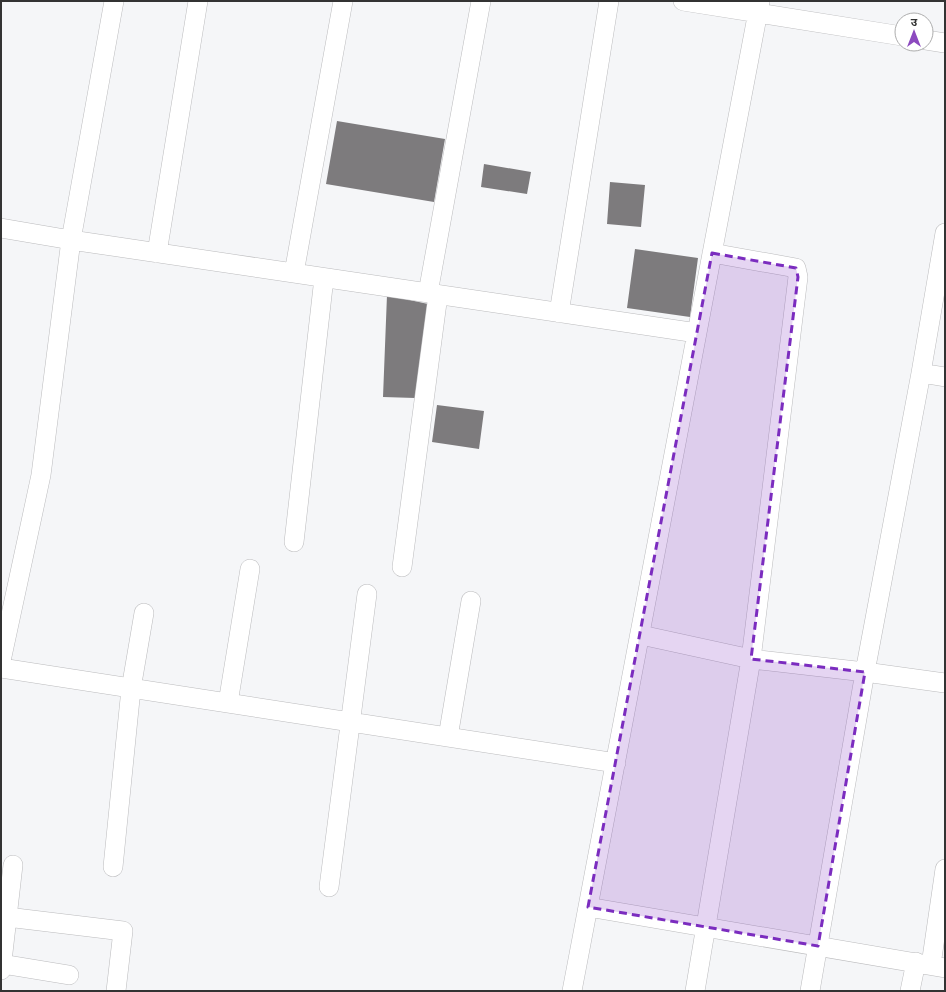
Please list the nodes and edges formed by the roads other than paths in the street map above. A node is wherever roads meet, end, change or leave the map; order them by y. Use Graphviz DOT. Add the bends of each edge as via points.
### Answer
graph roads {
  1 [pos="114,1"];
  2 [pos="198,1"];
  3 [pos="343,1"];
  4 [pos="481,1"];
  5 [pos="609,1"];
  6 [pos="683,1"];
  7 [pos="759,7"];
  8 [pos="894,34"];
  9 [pos="934,41"];
  10 [pos="945,43"];
  11 [pos="1,228"];
  12 [pos="945,233"];
  13 [pos="71,240"];
  14 [pos="157,253"];
  15 [pos="712,253"];
  16 [pos="294,273"];
  17 [pos="324,278"];
  18 [pos="433,294"];
  19 [pos="559,313"];
  20 [pos="698,333"];
  21 [pos="921,373"];
  22 [pos="945,377"];
  23 [pos="294,542"];
  24 [pos="402,567"];
  25 [pos="250,569"];
  26 [pos="367,594"];
  27 [pos="471,601"];
  28 [pos="144,613"];
  29 [pos="641,635"];
  30 [pos="751,659"];
  31 [pos="1,661"];
  32 [pos="1,668"];
  33 [pos="865,672"];
  34 [pos="945,683"];
  35 [pos="131,688"];
  36 [pos="228,704"];
  37 [pos="351,722"];
  38 [pos="448,737"];
  39 [pos="616,763"];
  40 [pos="13,865"];
  41 [pos="113,867"];
  42 [pos="945,869"];
  43 [pos="329,887"];
  44 [pos="588,907"];
  45 [pos="7,917"];
  46 [pos="706,927"];
  47 [pos="818,946"];
  48 [pos="931,965"];
  49 [pos="1,967"];
  50 [pos="69,975"];
  51 [pos="116,991"];
  52 [pos="572,991"];
  53 [pos="695,991"];
  54 [pos="810,991"];
  55 [pos="910,991"];
  1 -- 13 [label="street"];
  2 -- 14 [label="street"];
  3 -- 16 [label="street"];
  4 -- 18 [label="street"];
  5 -- 19 [label="street"];
  6 -- 7 [label="street"];
  7 -- 8 [label="street"];
  7 -- 15 [label="street"];
  9 -- 10 [label="street"];
  11 -- 13 [label="street"];
  12 -- 21 [label="street"];
  13 -- 14 [label="street"];
  13 -- 31 [label="street" via="41,475"];
  14 -- 16 [label="street"];
  15 -- 20 [label="street"];
  15 -- 30 [label="street" via="796,268 798,277"];
  16 -- 17 [label="street"];
  17 -- 18 [label="street"];
  17 -- 23 [label="street"];
  18 -- 19 [label="street"];
  18 -- 24 [label="street"];
  19 -- 20 [label="street"];
  20 -- 29 [label="street"];
  21 -- 22 [label="street"];
  21 -- 33 [label="street"];
  25 -- 36 [label="street"];
  26 -- 37 [label="street"];
  27 -- 38 [label="street"];
  28 -- 35 [label="street"];
  29 -- 30 [label="street"];
  29 -- 39 [label="street"];
  30 -- 33 [label="street"];
  30 -- 46 [label="street"];
  32 -- 35 [label="street"];
  33 -- 34 [label="street"];
  33 -- 47 [label="street"];
  35 -- 36 [label="street"];
  35 -- 41 [label="street"];
  36 -- 37 [label="street"];
  37 -- 38 [label="street"];
  37 -- 43 [label="street"];
  38 -- 39 [label="street"];
  39 -- 44 [label="street"];
  40 -- 45 [label="street"];
  42 -- 48 [label="street"];
  44 -- 46 [label="street"];
  44 -- 52 [label="street"];
  45 -- 49 [label="street"];
  45 -- 51 [label="street" via="123,931"];
  46 -- 47 [label="street"];
  46 -- 53 [label="street"];
  47 -- 48 [label="street"];
  47 -- 54 [label="street"];
  48 -- 55 [label="street"];
  49 -- 50 [label="street"];
}
